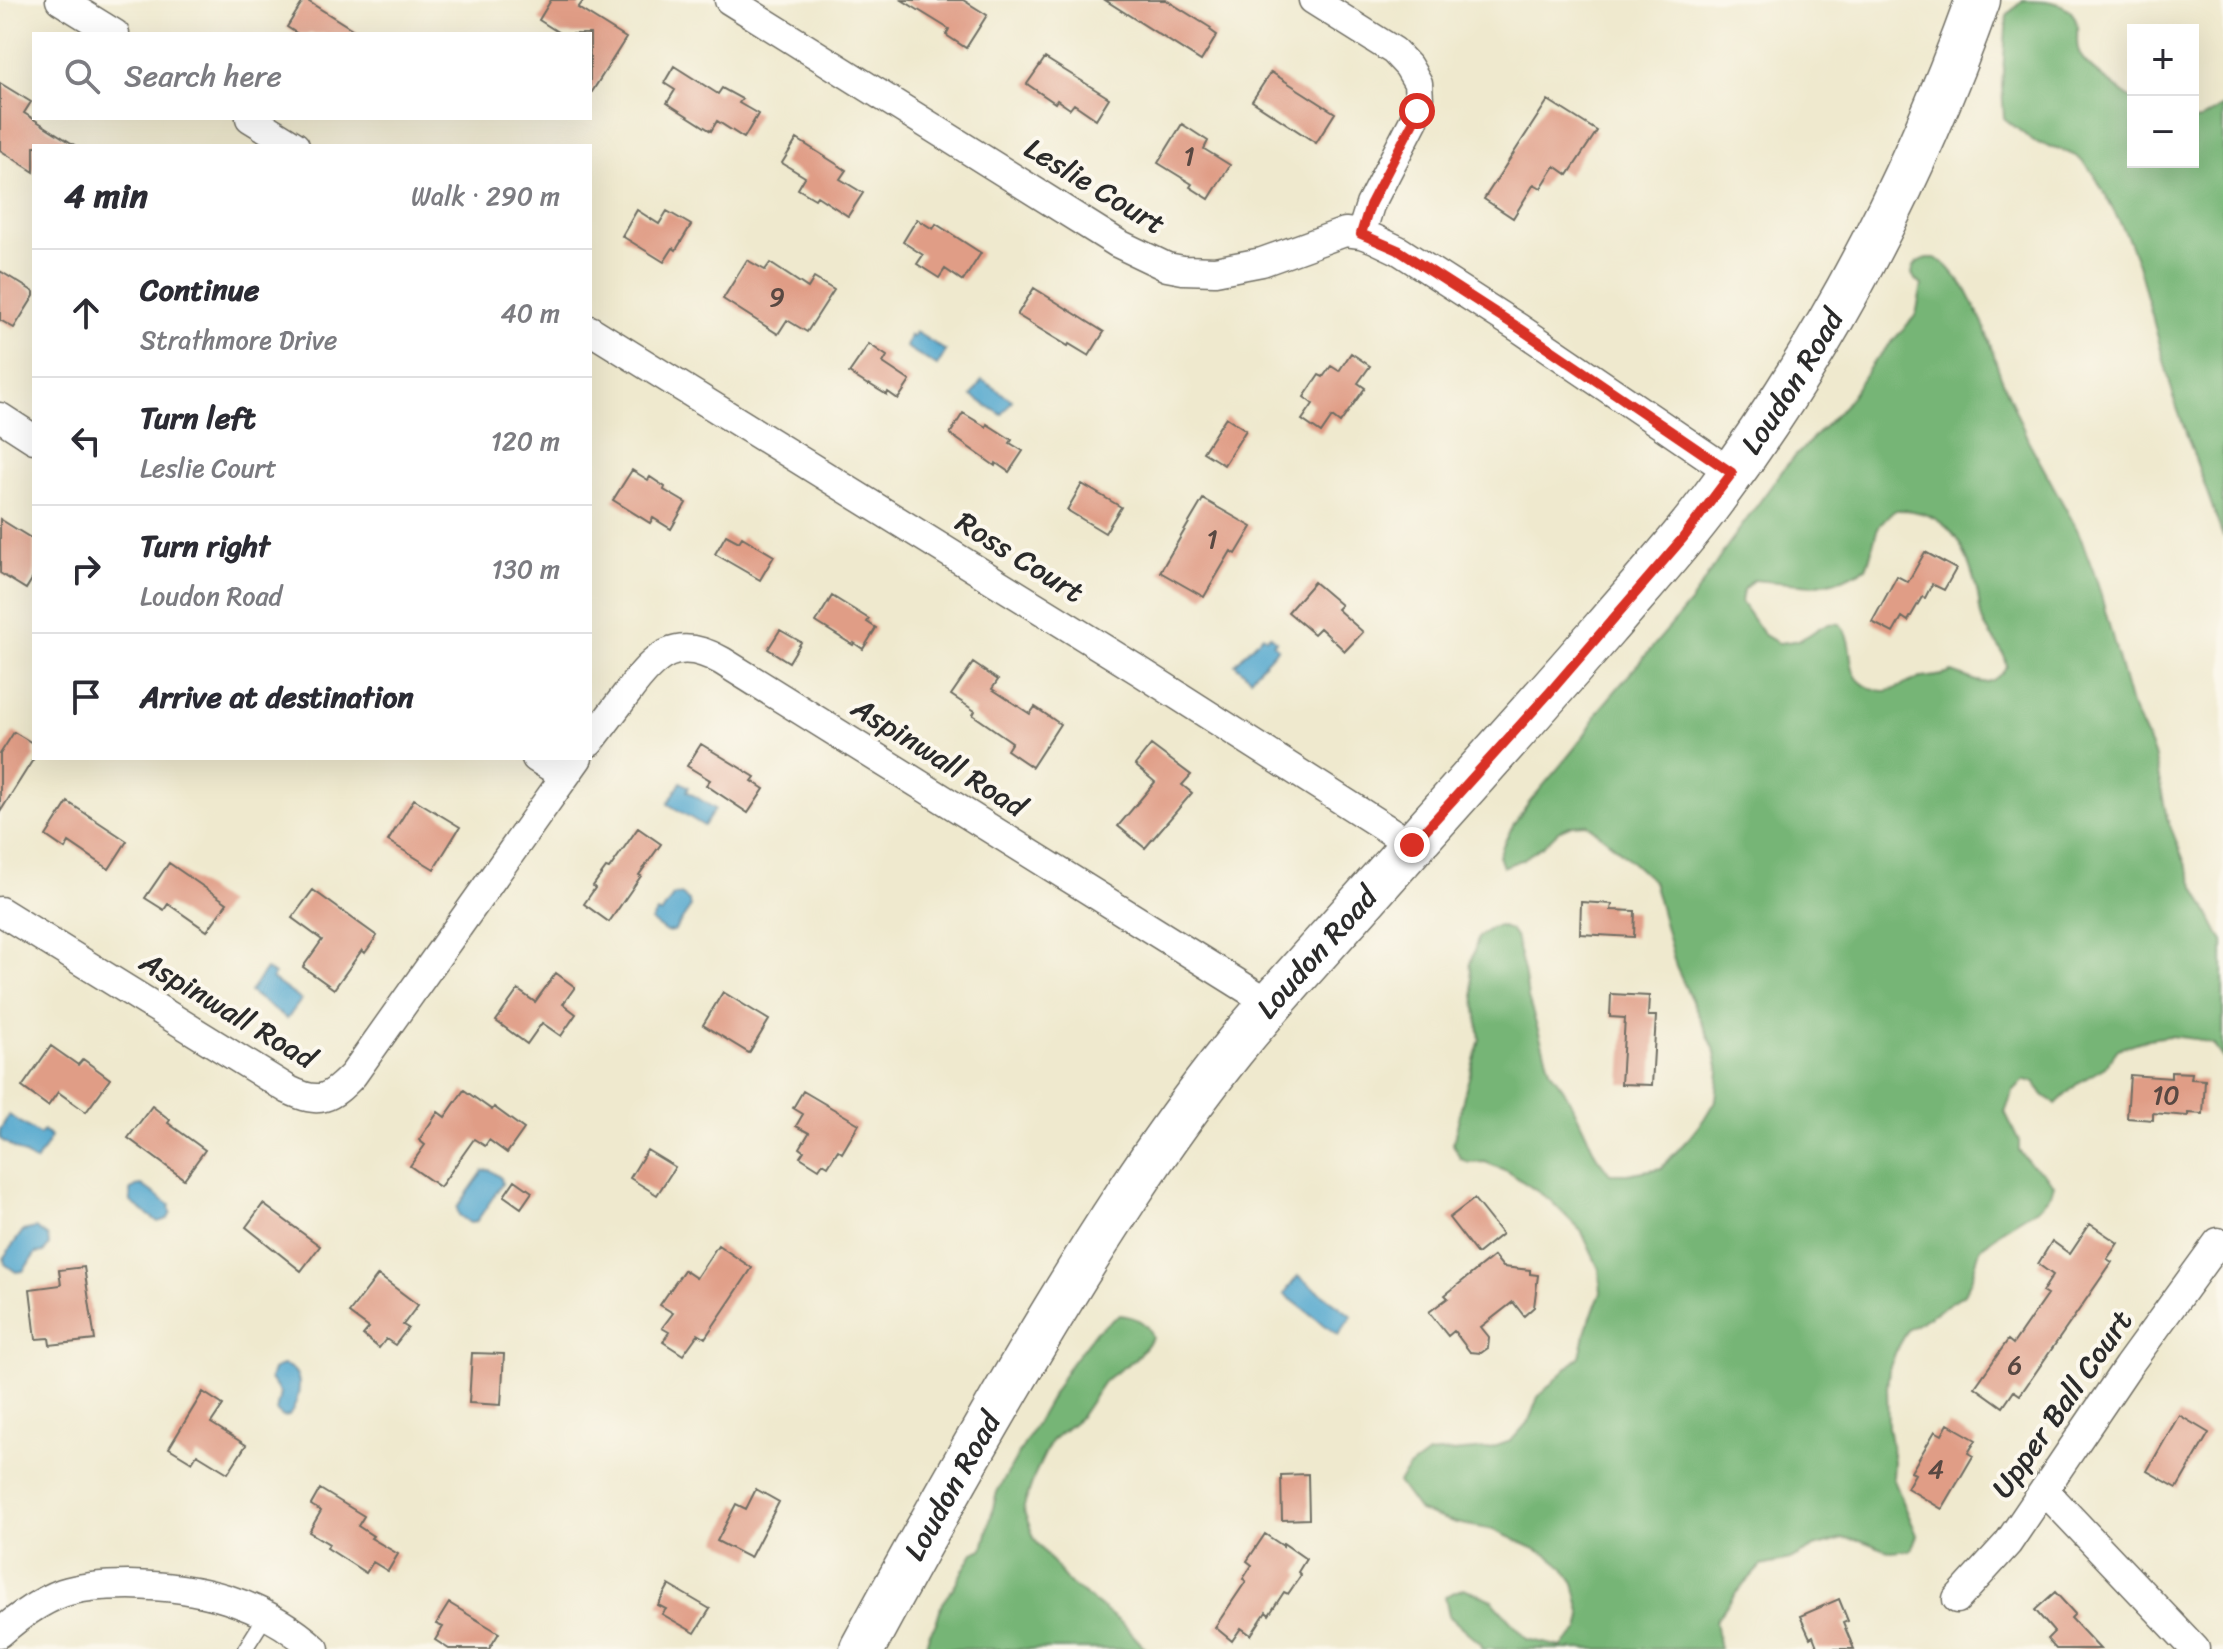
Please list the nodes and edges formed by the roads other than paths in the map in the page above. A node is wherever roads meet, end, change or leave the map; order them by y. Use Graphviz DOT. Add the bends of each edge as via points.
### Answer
graph roads {
  1 [pos="60,0"];
  2 [pos="729,0"];
  3 [pos="1313,0"];
  4 [pos="1978,0"];
  5 [pos="112,32"];
  6 [pos="253,120"];
  7 [pos="292,144"];
  8 [pos="1361,234"];
  9 [pos="592,331"];
  10 [pos="0,417"];
  11 [pos="32,438"];
  12 [pos="1732,473"];
  13 [pos="592,739"];
  14 [pos="544,760"];
  15 [pos="572,767"];
  16 [pos="1412,845"];
  17 [pos="0,911"];
  18 [pos="1271,1004"];
  19 [pos="2218,1242"];
  20 [pos="2044,1490"];
  21 [pos="1957,1599"];
  22 [pos="267,1614"];
  23 [pos="0,1633"];
  24 [pos="245,1649"];
  25 [pos="315,1649"];
  26 [pos="862,1649"];
  27 [pos="2195,1649"];
  1 -- 5 [label="street"];
  2 -- 8 [label="street, Leslie Court" via="1117,243 1167,267 1235,268 1339,234"];
  3 -- 8 [label="street" via="1394,51 1418,83 1414,120 1370,205"];
  4 -- 12 [label="main road, Loudon Road" via="1880,231 1801,371"];
  6 -- 7 [label="street"];
  8 -- 12 [label="street" via="1452,285"];
  9 -- 16 [label="street, Ross Court"];
  10 -- 11 [label="street"];
  12 -- 16 [label="main road, Loudon Road" via="1683,538"];
  13 -- 18 [label="street, Aspinwall Road" via="658,657 674,650 702,651"];
  14 -- 15 [label="street, Aspinwall Road"];
  15 -- 17 [label="street, Aspinwall Road" via="353,1075 322,1099 289,1090"];
  16 -- 18 [label="main road, Loudon Road"];
  18 -- 26 [label="main road, Loudon Road" via="1157,1151 1069,1287"];
  19 -- 20 [label="street, Upper Ball Court"];
  20 -- 21 [label="street, Upper Ball Court" via="2000,1554"];
  20 -- 27 [label="street"];
  22 -- 23 [label="street" via="186,1588 96,1586 45,1601"];
  22 -- 24 [label="lane"];
  22 -- 25 [label="street"];
}
